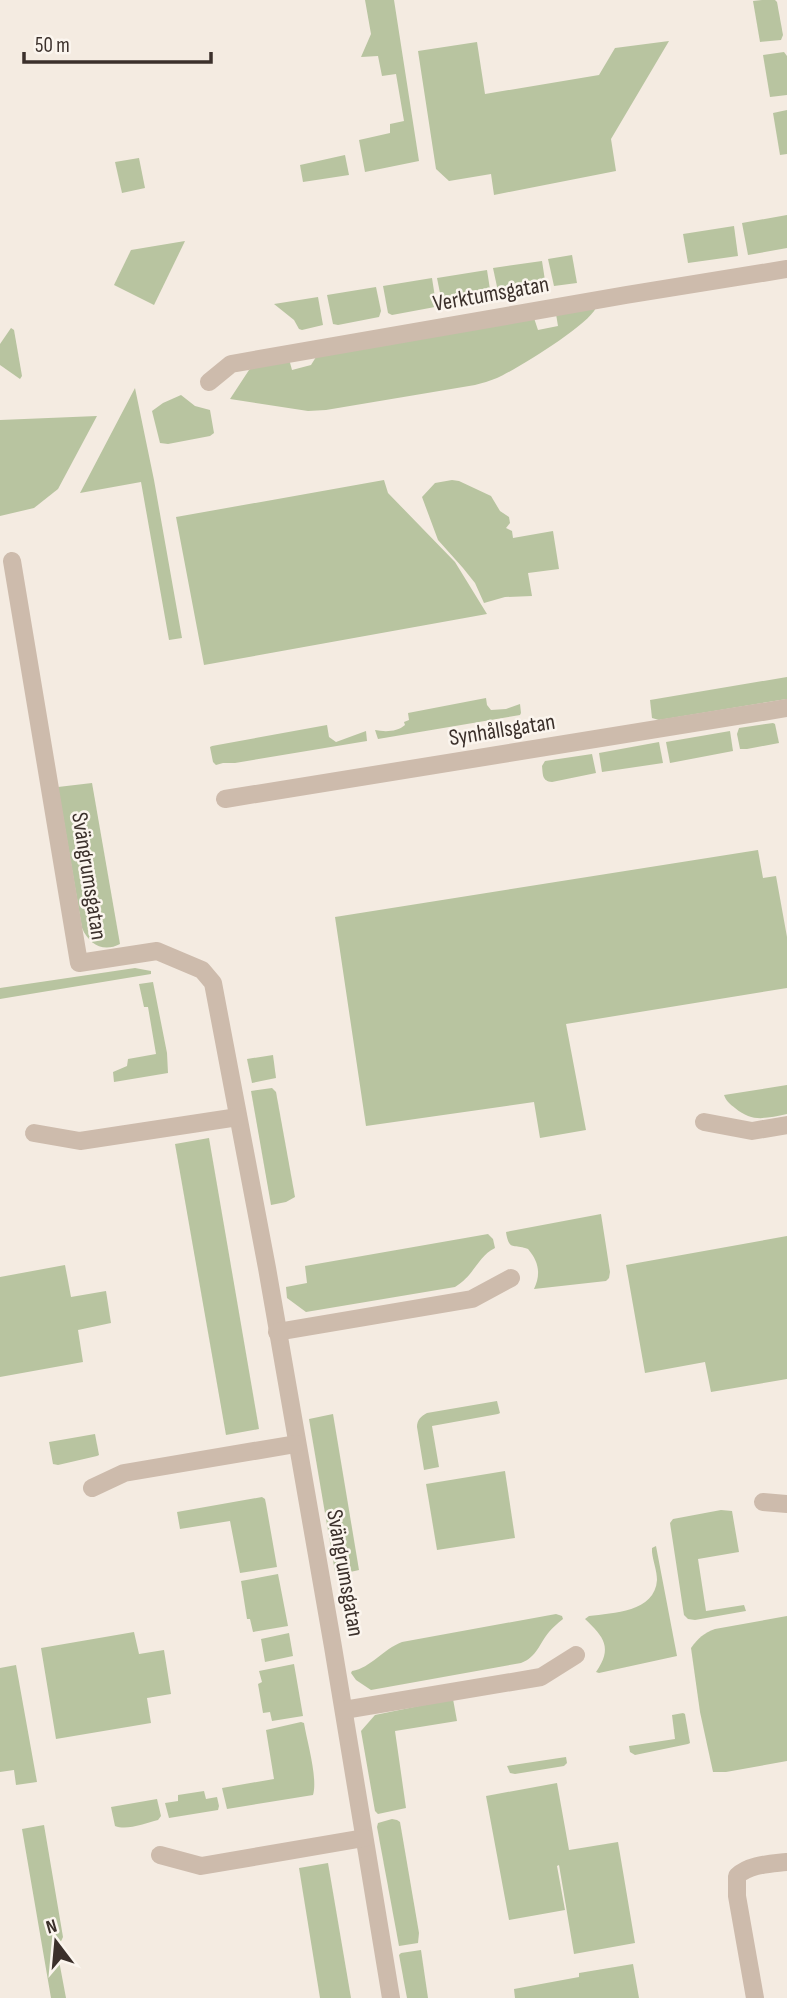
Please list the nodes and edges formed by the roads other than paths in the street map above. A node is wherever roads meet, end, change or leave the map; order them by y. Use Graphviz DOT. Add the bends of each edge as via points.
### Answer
graph roads {
  1 [pos="787,269"];
  2 [pos="209,382"];
  3 [pos="12,561"];
  4 [pos="787,708"];
  5 [pos="225,799"];
  6 [pos="238,1116"];
  7 [pos="704,1122"];
  8 [pos="787,1125"];
  9 [pos="34,1133"];
  10 [pos="511,1278"];
  11 [pos="276,1332"];
  12 [pos="296,1444"];
  13 [pos="92,1488"];
  14 [pos="763,1502"];
  15 [pos="787,1504"];
  16 [pos="576,1656"];
  17 [pos="344,1710"];
  18 [pos="365,1838"];
  19 [pos="160,1855"];
  20 [pos="787,1861"];
  21 [pos="391,1998"];
  22 [pos="755,1998"];
  1 -- 2 [label="street, Verktumsgatan" via="231,365"];
  3 -- 6 [label="street, Svängrumsgatan" via="79,962 157,951 202,970 213,983"];
  4 -- 5 [label="street, Synhållsgatan"];
  6 -- 9 [label="street" via="80,1142"];
  6 -- 11 [label="street, Svängrumsgatan"];
  7 -- 8 [label="street" via="752,1132"];
  10 -- 11 [label="street" via="472,1299"];
  11 -- 12 [label="street, Svängrumsgatan"];
  12 -- 13 [label="street" via="124,1473"];
  12 -- 17 [label="street, Svängrumsgatan"];
  14 -- 15 [label="street"];
  16 -- 17 [label="street" via="541,1677"];
  17 -- 18 [label="street, Svängrumsgatan"];
  18 -- 19 [label="street" via="201,1866"];
  18 -- 21 [label="street, Svängrumsgatan"];
  20 -- 22 [label="street" via="752,1867 737,1876"];
}
